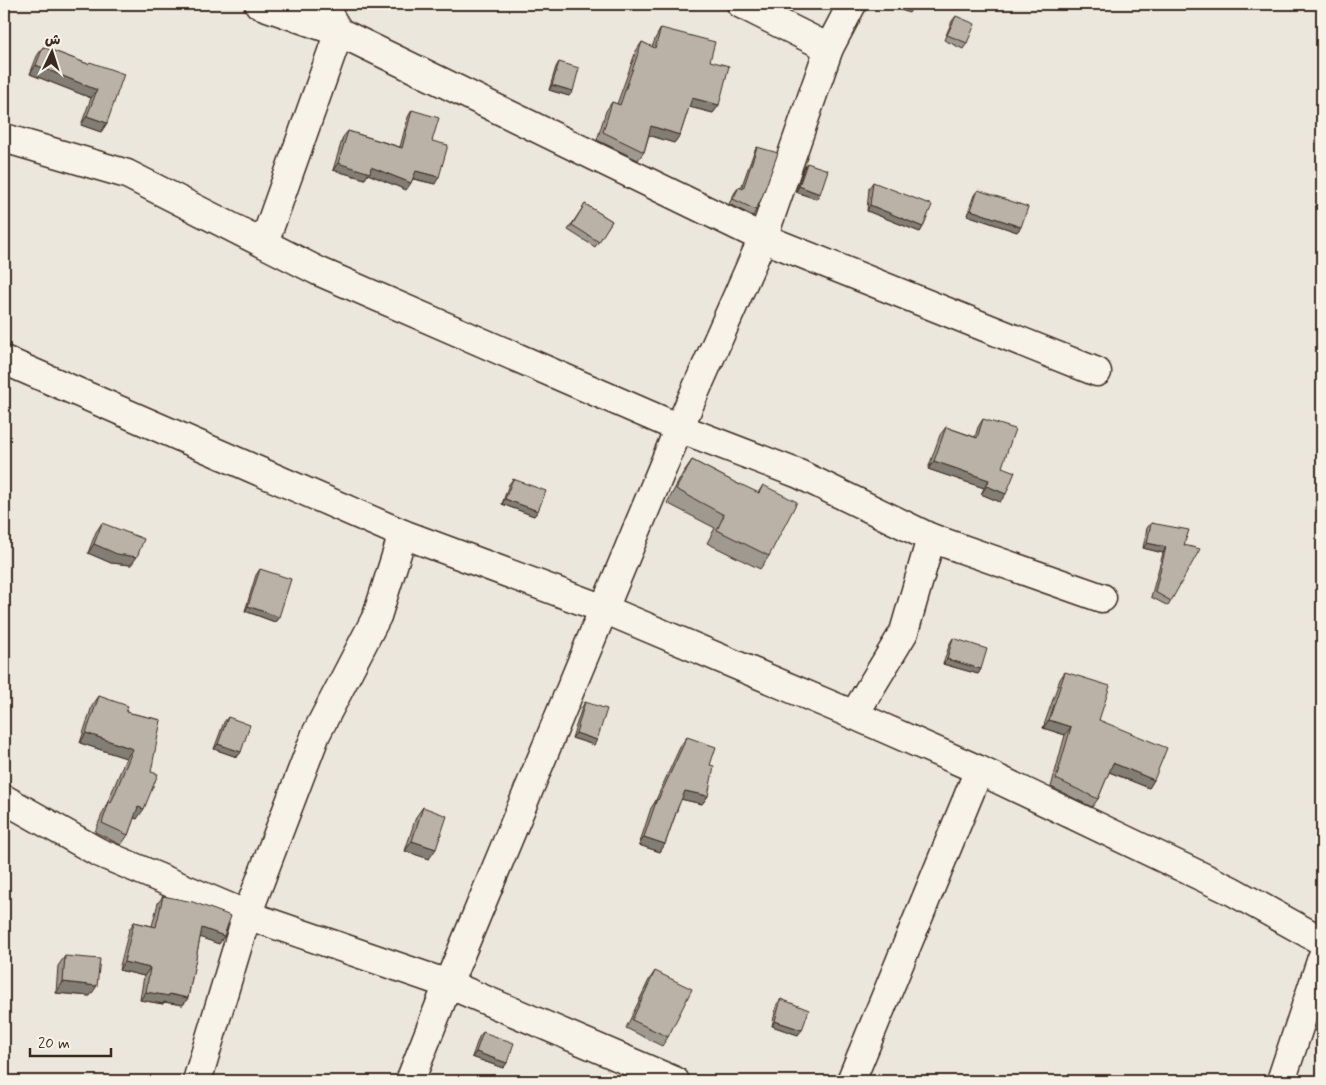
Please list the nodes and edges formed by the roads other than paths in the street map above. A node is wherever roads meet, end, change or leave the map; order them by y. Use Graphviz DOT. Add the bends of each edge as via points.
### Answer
graph roads {
  1 [pos="258,4"];
  2 [pos="322,4"];
  3 [pos="741,4"];
  4 [pos="852,4"];
  5 [pos="339,32"];
  6 [pos="829,48"];
  7 [pos="4,138"];
  8 [pos="763,238"];
  9 [pos="264,243"];
  10 [pos="4,360"];
  11 [pos="1097,372"];
  12 [pos="679,428"];
  13 [pos="403,534"];
  14 [pos="931,538"];
  15 [pos="1102,598"];
  16 [pos="604,609"];
  17 [pos="854,715"];
  18 [pos="979,770"];
  19 [pos="4,799"];
  20 [pos="247,915"];
  21 [pos="1322,941"];
  22 [pos="1322,958"];
  23 [pos="448,984"];
  24 [pos="197,1081"];
  25 [pos="410,1081"];
  26 [pos="675,1081"];
  27 [pos="851,1081"];
  28 [pos="1281,1081"];
  1 -- 5 [label="street"];
  2 -- 5 [label="street"];
  3 -- 6 [label="street"];
  4 -- 6 [label="street"];
  5 -- 8 [label="street"];
  5 -- 9 [label="street"];
  6 -- 8 [label="street"];
  7 -- 9 [label="street" via="127,174"];
  8 -- 11 [label="street"];
  8 -- 12 [label="street"];
  9 -- 12 [label="street" via="318,270"];
  10 -- 13 [label="street"];
  12 -- 14 [label="street" via="799,474"];
  12 -- 16 [label="street"];
  13 -- 16 [label="street"];
  13 -- 20 [label="street" via="377,616 316,734"];
  14 -- 15 [label="street"];
  14 -- 17 [label="street" via="904,632"];
  16 -- 17 [label="street"];
  16 -- 23 [label="street"];
  17 -- 18 [label="street"];
  18 -- 21 [label="street" via="1232,891"];
  18 -- 27 [label="street"];
  19 -- 20 [label="street" via="98,852"];
  20 -- 23 [label="street"];
  20 -- 24 [label="street"];
  22 -- 28 [label="street"];
  23 -- 25 [label="street"];
  23 -- 26 [label="street"];
}
